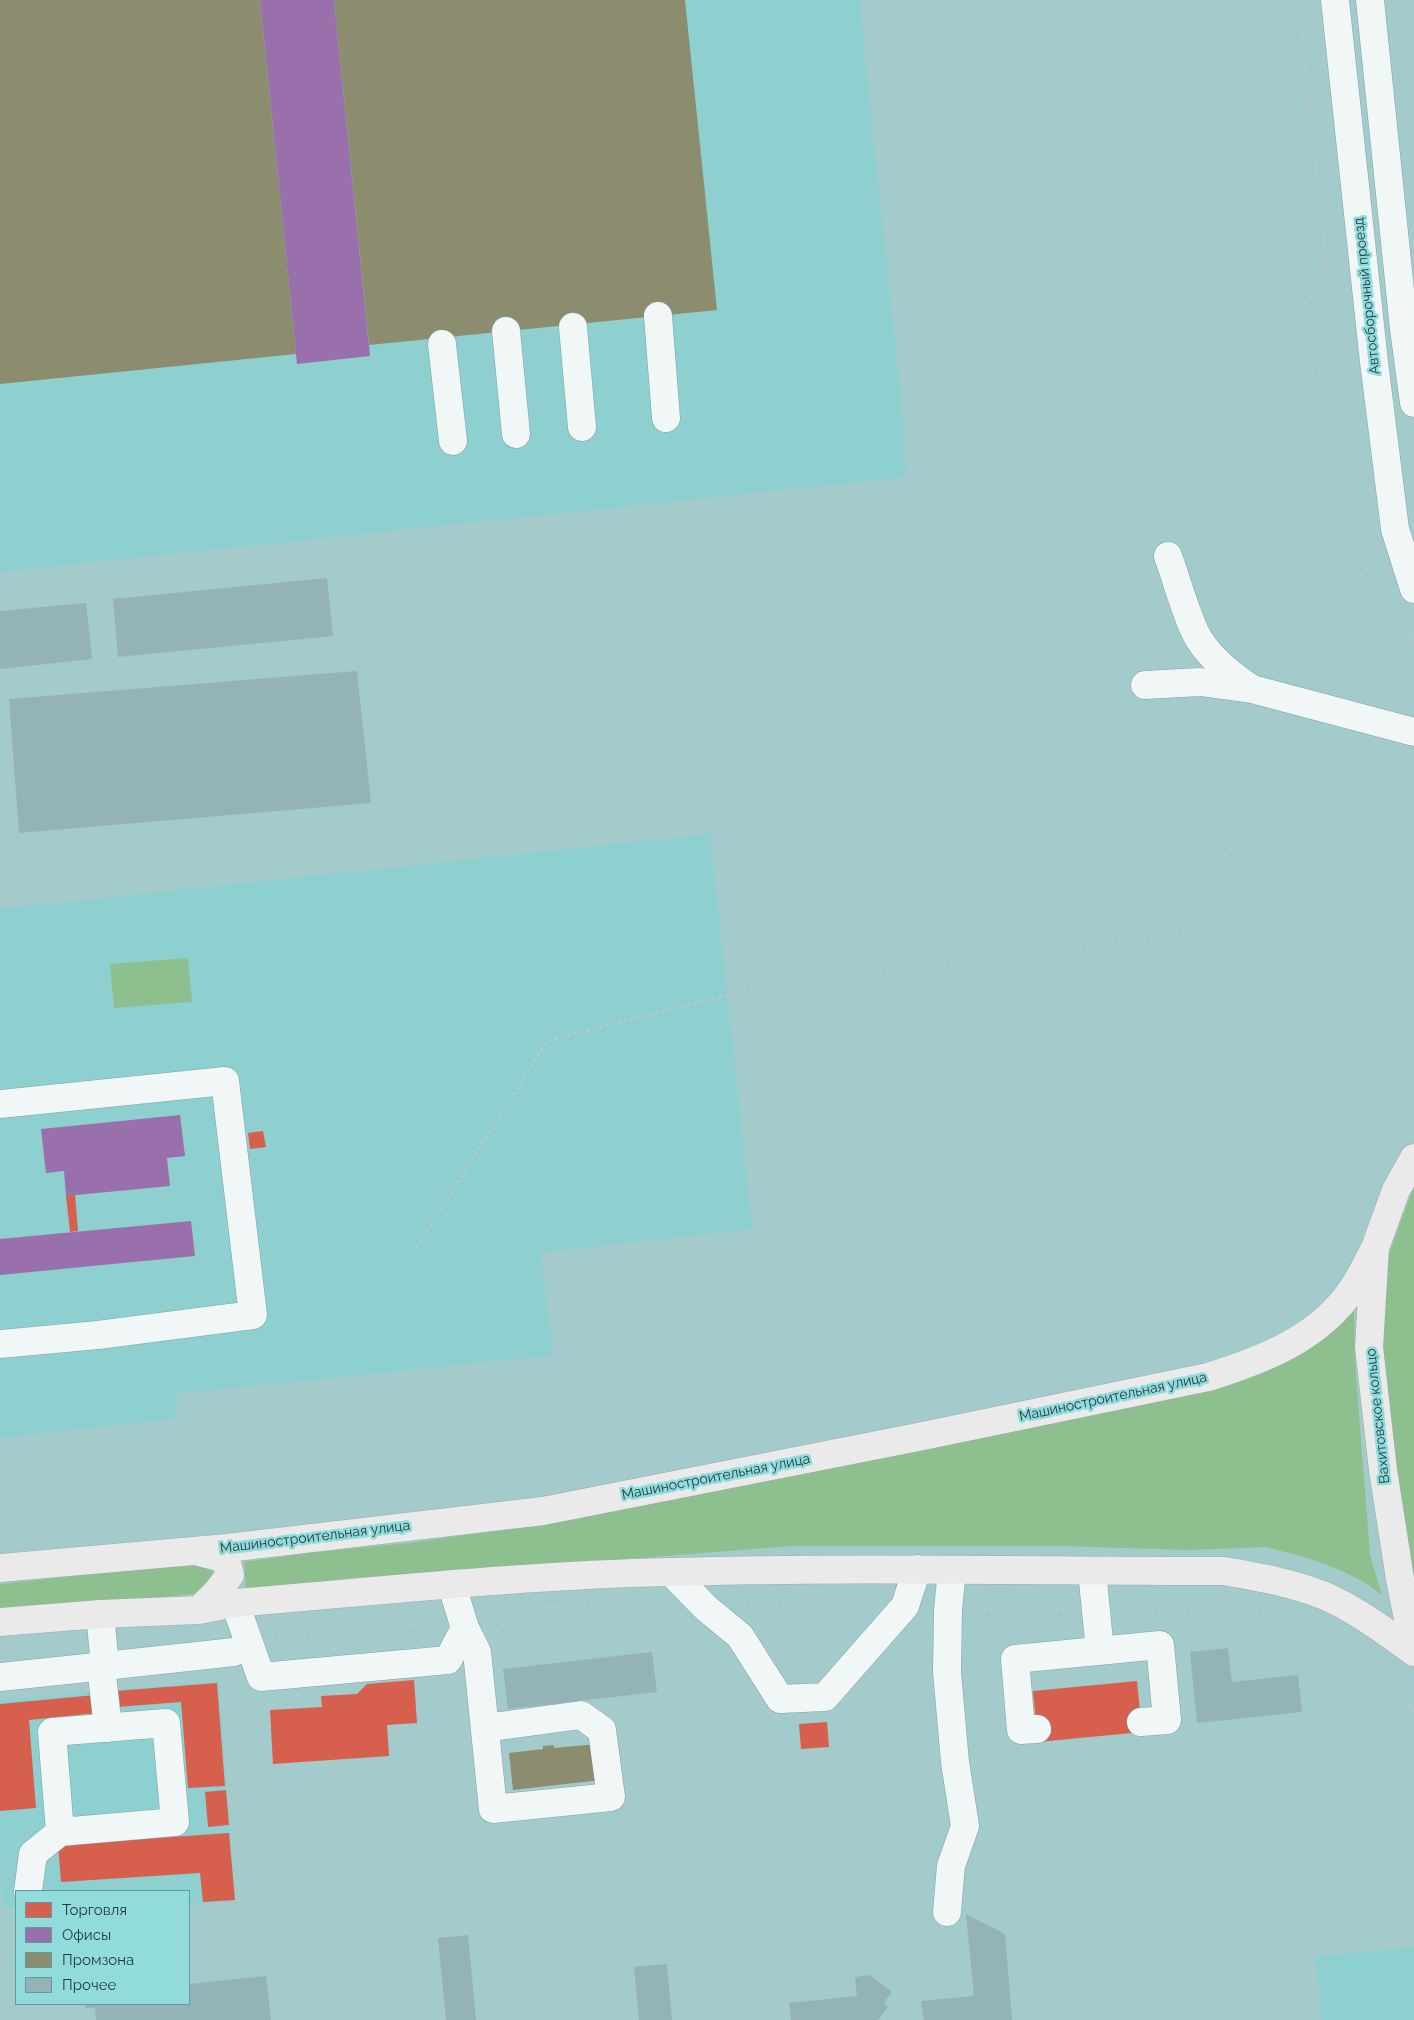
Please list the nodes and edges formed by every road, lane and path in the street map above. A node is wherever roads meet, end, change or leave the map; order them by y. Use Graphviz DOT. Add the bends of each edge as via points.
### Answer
graph roads {
  1 [pos="1295,0"];
  2 [pos="1335,0"];
  3 [pos="1370,0"];
  4 [pos="1296,314"];
  5 [pos="658,316"];
  6 [pos="573,327"];
  7 [pos="506,331"];
  8 [pos="442,344"];
  9 [pos="1363,365"];
  10 [pos="1305,372"];
  11 [pos="1414,403"];
  12 [pos="666,418"];
  13 [pos="582,427"];
  14 [pos="516,434"];
  15 [pos="453,440"];
  16 [pos="1380,544"];
  17 [pos="1168,556"];
  18 [pos="1414,589"];
  19 [pos="1305,678"];
  20 [pos="1145,685"];
  21 [pos="1252,689"];
  22 [pos="1288,729"];
  23 [pos="1414,732"];
  24 [pos="0,1104"];
  25 [pos="1414,1158"];
  26 [pos="1376,1248"];
  27 [pos="413,1254"];
  28 [pos="0,1344"];
  29 [pos="195,1551"];
  30 [pos="0,1568"];
  31 [pos="917,1569"];
  32 [pos="952,1570"];
  33 [pos="1092,1571"];
  34 [pos="671,1572"];
  35 [pos="452,1586"];
  36 [pos="733,1602"];
  37 [pos="879,1602"];
  38 [pos="234,1603"];
  39 [pos="199,1610"];
  40 [pos="964,1610"];
  41 [pos="1083,1612"];
  42 [pos="1112,1613"];
  43 [pos="100,1614"];
  44 [pos="689,1615"];
  45 [pos="0,1622"];
  46 [pos="455,1627"];
  47 [pos="496,1630"];
  48 [pos="264,1638"];
  49 [pos="1100,1651"];
  50 [pos="1414,1651"];
  51 [pos="234,1652"];
  52 [pos="103,1666"];
  53 [pos="0,1677"];
  54 [pos="1414,1714"];
  55 [pos="1141,1722"];
  56 [pos="108,1728"];
  57 [pos="485,1728"];
  58 [pos="1036,1729"];
  59 [pos="60,1832"];
  60 [pos="28,1890"];
  61 [pos="947,1912"];
  1 -- 4 [label="path" via="1301,21 1328,277"];
  2 -- 9 [label="street, Автосборочный проезд"];
  3 -- 11 [label="street"];
  5 -- 12 [label="street"];
  6 -- 13 [label="street"];
  7 -- 14 [label="street"];
  8 -- 15 [label="street"];
  9 -- 10 [label="path"];
  9 -- 18 [label="street, Автосборочный проезд" via="1396,529"];
  16 -- 19 [label="path"];
  17 -- 21 [label="street" via="1196,633 1215,658"];
  20 -- 21 [label="street" via="1200,682"];
  21 -- 23 [label="street"];
  22 -- 27 [label="path" via="1187,933 754,988 547,1041"];
  24 -- 28 [label="street" via="225,1081 253,1315"];
  25 -- 26 [label="main road, Вахитовское кольцо" via="1396,1190"];
  26 -- 29 [label="main road, Машиностроительная улица" via="1352,1289 1323,1322 1290,1345 1249,1364 1208,1377 543,1510"];
  26 -- 50 [label="main road, Вахитовское кольцо" via="1369,1347 1383,1470"];
  29 -- 30 [label="main road, Машиностроительная улица"];
  29 -- 39 [label="main road" via="226,1560 230,1575"];
  31 -- 32 [label="main road"];
  31 -- 34 [label="main road"];
  31 -- 34 [label="street" via="905,1606 824,1697 780,1699 740,1636 706,1608"];
  32 -- 33 [label="main road"];
  32 -- 61 [label="street" via="947,1672 965,1826 951,1866"];
  33 -- 49 [label="street"];
  33 -- 50 [label="main road" via="1224,1571 1274,1579 1326,1597 1370,1621"];
  34 -- 35 [label="main road" via="552,1576"];
  35 -- 38 [label="main road"];
  35 -- 46 [label="street"];
  36 -- 37 [label="path" via="750,1605"];
  38 -- 39 [label="main road"];
  38 -- 46 [label="street" via="261,1677 448,1660"];
  39 -- 43 [label="main road"];
  40 -- 41 [label="path" via="1046,1608"];
  42 -- 54 [label="path" via="1252,1610 1311,1619 1334,1629 1368,1651 1402,1691"];
  43 -- 45 [label="main road"];
  43 -- 52 [label="street"];
  44 -- 47 [label="path" via="686,1618 643,1606 526,1606 515,1609"];
  46 -- 48 [label="path" via="415,1625"];
  46 -- 57 [label="street" via="477,1652"];
  49 -- 55 [label="street" via="1160,1645 1168,1720"];
  49 -- 58 [label="street" via="1015,1659 1021,1730"];
  51 -- 52 [label="street"];
  52 -- 53 [label="street"];
  52 -- 56 [label="street"];
  56 -- 59 [label="street" via="52,1732"];
  56 -- 59 [label="street" via="166,1722 175,1822"];
  57 -- 57 [label="street" via="493,1809 611,1797 602,1730 581,1715"];
  59 -- 60 [label="street" via="33,1854"];
}
